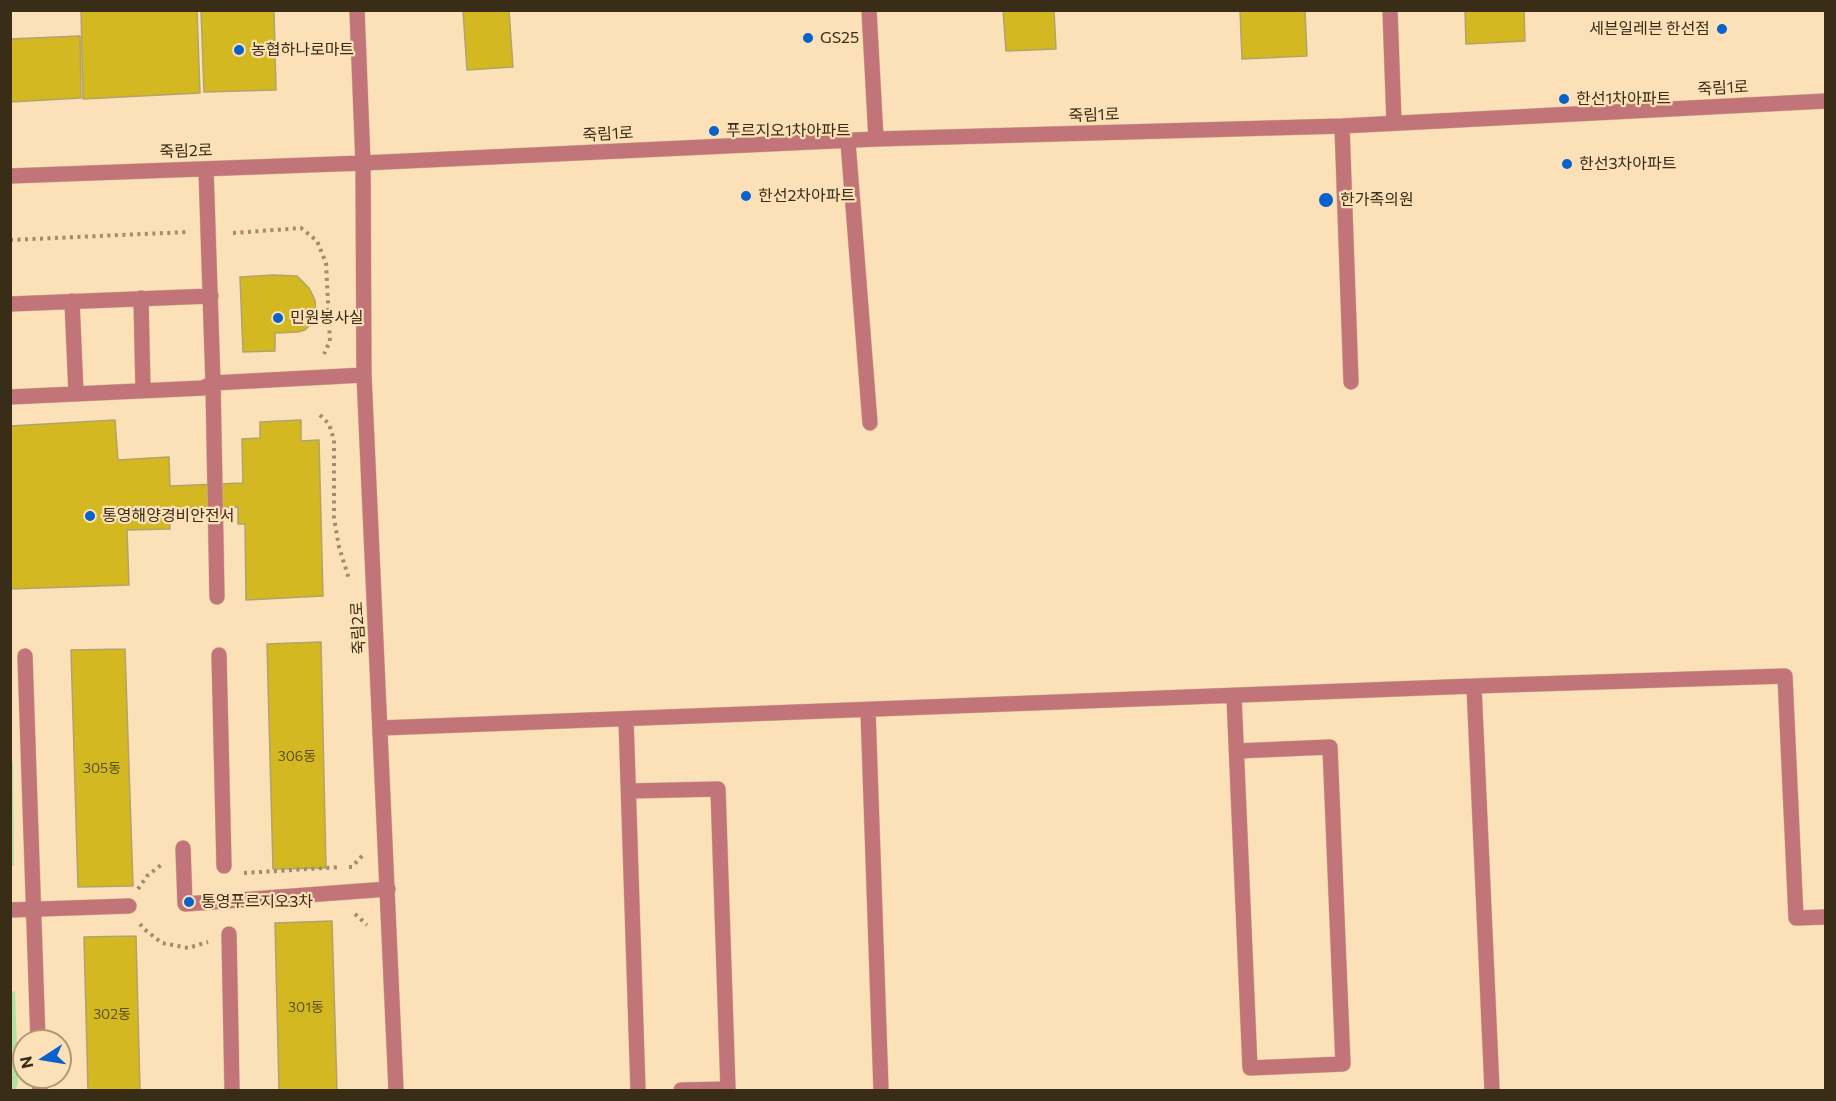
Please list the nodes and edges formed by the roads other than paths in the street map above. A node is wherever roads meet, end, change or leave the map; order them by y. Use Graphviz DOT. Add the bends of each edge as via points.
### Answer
graph roads {
  1 [pos="357,10"];
  2 [pos="869,10"];
  3 [pos="1390,10"];
  4 [pos="1826,101"];
  5 [pos="1394,123"];
  6 [pos="1342,126"];
  7 [pos="876,139"];
  8 [pos="848,142"];
  9 [pos="363,163"];
  10 [pos="206,169"];
  11 [pos="10,176"];
  12 [pos="211,296"];
  13 [pos="141,298"];
  14 [pos="72,302"];
  15 [pos="10,304"];
  16 [pos="364,375"];
  17 [pos="213,382"];
  18 [pos="1351,382"];
  19 [pos="143,390"];
  20 [pos="76,393"];
  21 [pos="10,397"];
  22 [pos="870,423"];
  23 [pos="217,597"];
  24 [pos="219,655"];
  25 [pos="25,656"];
  26 [pos="1474,686"];
  27 [pos="1234,696"];
  28 [pos="868,710"];
  29 [pos="626,719"];
  30 [pos="381,728"];
  31 [pos="1237,751"];
  32 [pos="630,791"];
  33 [pos="183,848"];
  34 [pos="224,866"];
  35 [pos="388,890"];
  36 [pos="129,906"];
  37 [pos="34,909"];
  38 [pos="10,910"];
  39 [pos="1826,917"];
  40 [pos="229,934"];
  41 [pos="38,1029"];
  42 [pos="232,1090"];
  43 [pos="396,1090"];
  44 [pos="638,1090"];
  45 [pos="681,1090"];
  46 [pos="881,1090"];
  47 [pos="1492,1090"];
  1 -- 9 [label="street, 죽림2로"];
  2 -- 7 [label="street"];
  3 -- 5 [label="street"];
  4 -- 5 [label="street, 죽림1로"];
  5 -- 6 [label="street, 죽림1로"];
  6 -- 7 [label="street, 죽림1로"];
  6 -- 18 [label="street"];
  7 -- 8 [label="street, 죽림1로"];
  8 -- 9 [label="street, 죽림1로"];
  8 -- 22 [label="street"];
  9 -- 10 [label="street, 죽림2로"];
  9 -- 16 [label="street, 죽림2로"];
  10 -- 11 [label="street, 죽림2로"];
  10 -- 12 [label="street"];
  12 -- 13 [label="street"];
  12 -- 17 [label="street"];
  13 -- 14 [label="street"];
  13 -- 19 [label="street"];
  14 -- 15 [label="street"];
  14 -- 20 [label="street"];
  16 -- 17 [label="street"];
  16 -- 30 [label="street, 죽림2로"];
  17 -- 19 [label="street" via="203,388"];
  17 -- 23 [label="street"];
  19 -- 20 [label="street"];
  20 -- 21 [label="street"];
  24 -- 34 [label="street"];
  25 -- 37 [label="street"];
  26 -- 27 [label="street"];
  26 -- 39 [label="street" via="1785,676 1796,918"];
  26 -- 47 [label="street"];
  27 -- 28 [label="street"];
  27 -- 31 [label="street"];
  28 -- 29 [label="street"];
  28 -- 46 [label="street"];
  29 -- 30 [label="street"];
  29 -- 32 [label="street"];
  30 -- 35 [label="street, 죽림2로"];
  31 -- 31 [label="street" via="1250,1068 1343,1064 1330,747"];
  32 -- 44 [label="street"];
  32 -- 45 [label="street" via="718,789 728,1089"];
  33 -- 35 [label="street" via="185,904"];
  35 -- 43 [label="street, 죽림2로"];
  36 -- 37 [label="street"];
  37 -- 38 [label="street"];
  37 -- 41 [label="street"];
  40 -- 42 [label="street"];
}
